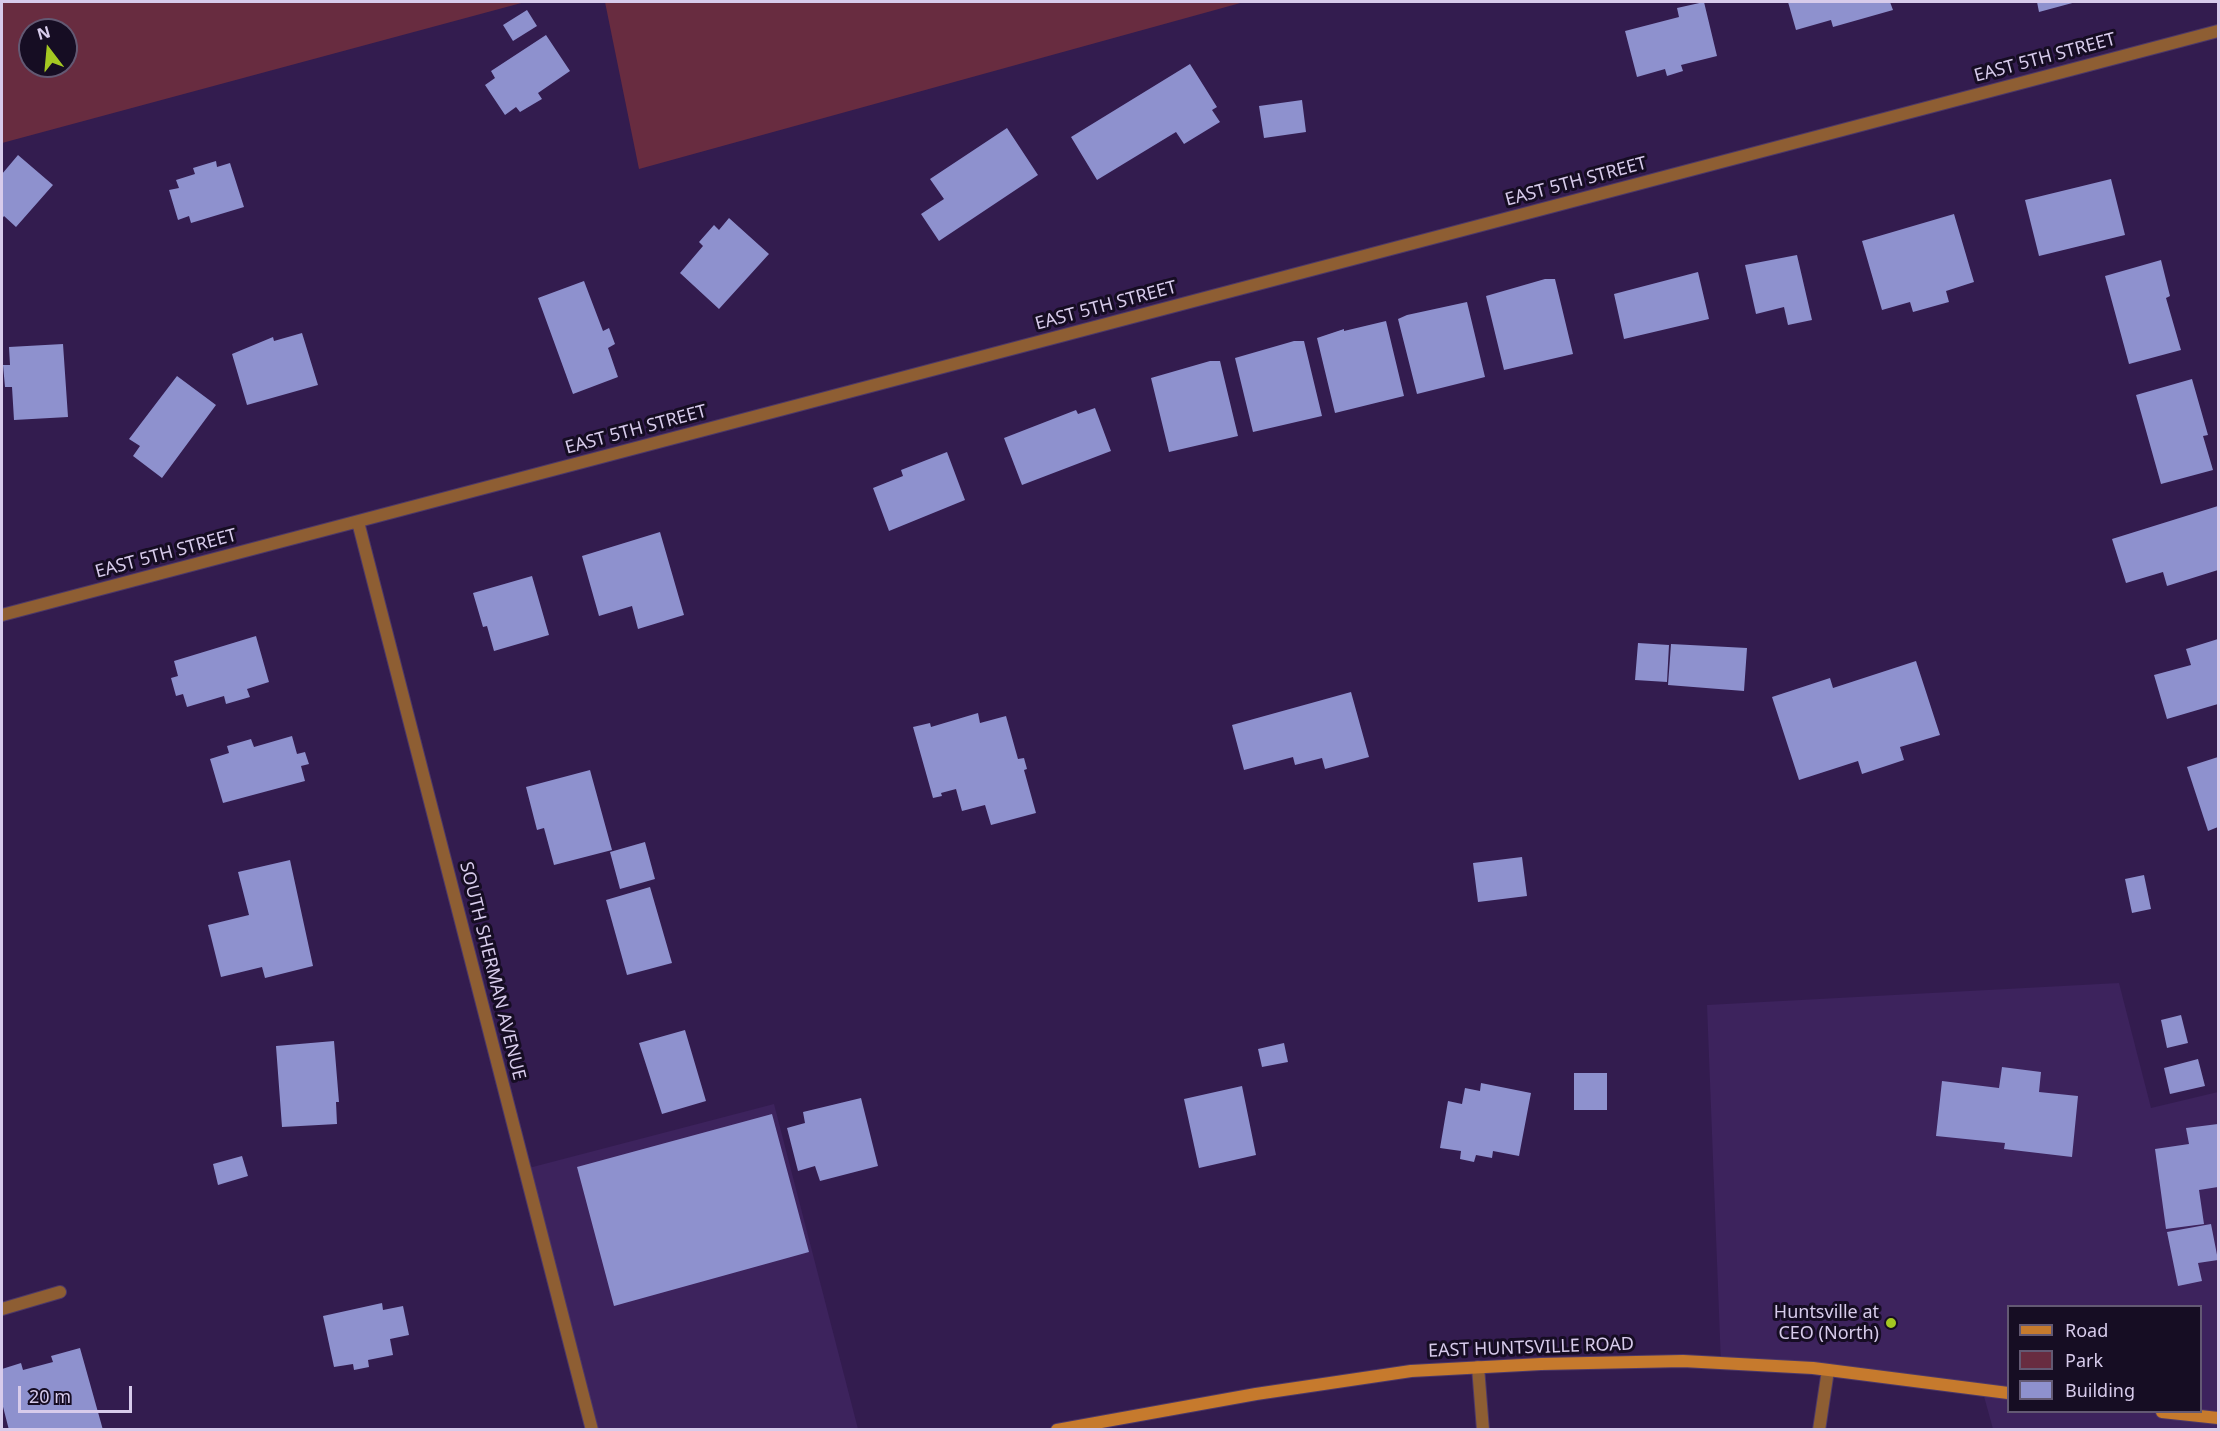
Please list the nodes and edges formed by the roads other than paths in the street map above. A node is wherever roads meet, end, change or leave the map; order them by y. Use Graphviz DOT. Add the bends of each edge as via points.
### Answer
graph roads {
  1 [pos="2218,31"];
  2 [pos="358,522"];
  3 [pos="2,615"];
  4 [pos="60,1292"];
  5 [pos="2,1309"];
  6 [pos="1478,1367"];
  7 [pos="1828,1370"];
  8 [pos="2007,1393"];
  9 [pos="2171,1413"];
  10 [pos="2218,1418"];
  11 [pos="592,1430"];
  12 [pos="1057,1430"];
  13 [pos="1483,1430"];
  14 [pos="1819,1430"];
  1 -- 2 [label="street, EAST 5TH STREET"];
  2 -- 3 [label="street, EAST 5TH STREET"];
  2 -- 11 [label="street, SOUTH SHERMAN AVENUE"];
  4 -- 5 [label="street"];
  6 -- 7 [label="main road, EAST HUNTSVILLE ROAD" via="1683,1361"];
  6 -- 12 [label="main road, EAST HUNTSVILLE ROAD" via="1411,1371 1256,1394"];
  6 -- 13 [label="street"];
  7 -- 8 [label="main road, EAST HUNTSVILLE ROAD"];
  7 -- 14 [label="street"];
  9 -- 10 [label="main road"];
}
